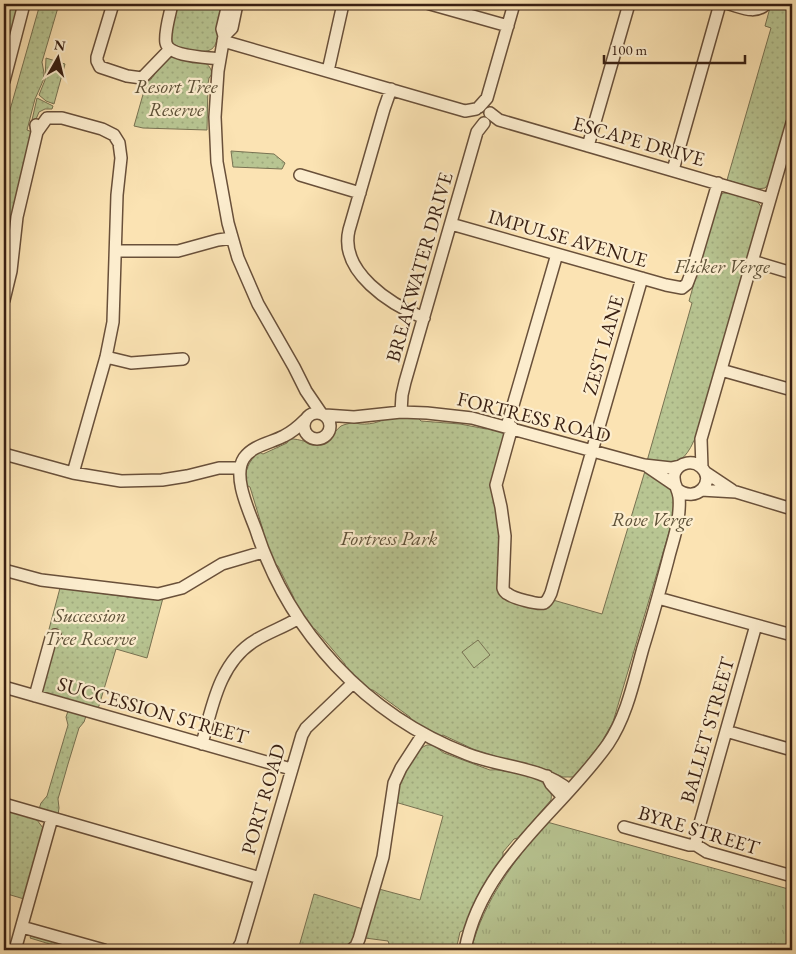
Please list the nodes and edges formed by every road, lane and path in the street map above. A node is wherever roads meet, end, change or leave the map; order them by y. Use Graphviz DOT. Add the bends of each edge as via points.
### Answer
graph roads {
  1 [pos="24,4"];
  2 [pos="113,4"];
  3 [pos="172,4"];
  4 [pos="343,4"];
  5 [pos="430,4"];
  6 [pos="514,4"];
  7 [pos="629,4"];
  8 [pos="720,4"];
  9 [pos="729,4"];
  10 [pos="766,4"];
  11 [pos="232,9"];
  12 [pos="508,26"];
  13 [pos="223,41"];
  14 [pos="170,50"];
  15 [pos="220,59"];
  16 [pos="326,70"];
  17 [pos="4,81"];
  18 [pos="389,92"];
  19 [pos="482,115"];
  20 [pos="792,123"];
  21 [pos="588,146"];
  22 [pos="788,152"];
  23 [pos="673,170"];
  24 [pos="300,175"];
  25 [pos="718,183"];
  26 [pos="360,193"];
  27 [pos="770,198"];
  28 [pos="451,224"];
  29 [pos="231,236"];
  30 [pos="116,250"];
  31 [pos="556,254"];
  32 [pos="752,261"];
  33 [pos="792,273"];
  34 [pos="642,278"];
  35 [pos="4,300"];
  36 [pos="424,318"];
  37 [pos="106,357"];
  38 [pos="184,359"];
  39 [pos="721,370"];
  40 [pos="792,390"];
  41 [pos="306,391"];
  42 [pos="402,412"];
  43 [pos="323,414"];
  44 [pos="354,417"];
  45 [pos="306,418"];
  46 [pos="509,427"];
  47 [pos="329,432"];
  48 [pos="284,436"];
  49 [pos="309,436"];
  50 [pos="701,439"];
  51 [pos="592,450"];
  52 [pos="4,454"];
  53 [pos="644,465"];
  54 [pos="682,465"];
  55 [pos="240,468"];
  56 [pos="703,470"];
  57 [pos="73,473"];
  58 [pos="677,487"];
  59 [pos="699,492"];
  60 [pos="736,492"];
  61 [pos="792,509"];
  62 [pos="678,522"];
  63 [pos="263,552"];
  64 [pos="4,570"];
  65 [pos="658,598"];
  66 [pos="297,619"];
  67 [pos="756,625"];
  68 [pos="55,635"];
  69 [pos="792,635"];
  70 [pos="353,684"];
  71 [pos="4,687"];
  72 [pos="34,696"];
  73 [pos="726,731"];
  74 [pos="423,734"];
  75 [pos="202,744"];
  76 [pos="792,750"];
  77 [pos="291,769"];
  78 [pos="566,793"];
  79 [pos="4,804"];
  80 [pos="52,818"];
  81 [pos="624,827"];
  82 [pos="696,845"];
  83 [pos="792,876"];
  84 [pos="260,878"];
  85 [pos="22,927"];
  86 [pos="239,948"];
  87 [pos="15,950"];
  88 [pos="104,950"];
  89 [pos="351,950"];
  90 [pos="465,950"];
  1 -- 17 [label="street"];
  2 -- 14 [label="street" via="97,57 100,66 142,78"];
  3 -- 14 [label="street" via="165,38"];
  4 -- 16 [label="street"];
  5 -- 12 [label="street"];
  6 -- 12 [label="street, BREAKWATER DRIVE"];
  7 -- 21 [label="street"];
  8 -- 23 [label="street"];
  9 -- 10 [label="street" via="754,10"];
  11 -- 13 [label="street" via="230,31"];
  12 -- 19 [label="street, BREAKWATER DRIVE"];
  13 -- 15 [label="street"];
  13 -- 16 [label="street, ESCAPE DRIVE" via="237,48 243,46"];
  14 -- 15 [label="street"];
  15 -- 29 [label="street" via="215,103 216,146"];
  16 -- 18 [label="street, ESCAPE DRIVE"];
  18 -- 19 [label="street, ESCAPE DRIVE"];
  18 -- 26 [label="street"];
  19 -- 21 [label="street, ESCAPE DRIVE"];
  19 -- 28 [label="street, BREAKWATER DRIVE"];
  20 -- 22 [label="street"];
  21 -- 23 [label="street, ESCAPE DRIVE"];
  22 -- 27 [label="street"];
  23 -- 25 [label="street, ESCAPE DRIVE"];
  24 -- 26 [label="street"];
  25 -- 27 [label="street, ESCAPE DRIVE"];
  25 -- 34 [label="street, IMPULSE AVENUE" via="687,284 675,288"];
  26 -- 36 [label="street" via="348,236 351,259 386,298"];
  27 -- 32 [label="street"];
  28 -- 31 [label="street, IMPULSE AVENUE"];
  28 -- 36 [label="street, BREAKWATER DRIVE"];
  29 -- 30 [label="street" via="178,251"];
  29 -- 41 [label="street" via="258,304"];
  30 -- 35 [label="street" via="123,139 115,131 62,118 55,113 43,114 38,119 15,224 11,271"];
  30 -- 37 [label="street" via="113,322"];
  31 -- 34 [label="street, IMPULSE AVENUE"];
  31 -- 46 [label="street"];
  32 -- 33 [label="street"];
  32 -- 39 [label="street"];
  34 -- 51 [label="street, ZEST LANE"];
  36 -- 42 [label="street, BREAKWATER DRIVE" via="403,390"];
  37 -- 38 [label="street" via="131,362"];
  37 -- 57 [label="street"];
  39 -- 40 [label="street"];
  39 -- 50 [label="street"];
  41 -- 43 [label="street"];
  41 -- 45 [label="street"];
  42 -- 44 [label="street, FORTRESS ROAD"];
  42 -- 46 [label="street, FORTRESS ROAD" via="450,415"];
  43 -- 44 [label="street, FORTRESS ROAD"];
  43 -- 45 [label="street" via="313,413"];
  43 -- 47 [label="street" via="330,421"];
  44 -- 47 [label="street, FORTRESS ROAD"];
  45 -- 48 [label="street"];
  45 -- 49 [label="street" via="304,431"];
  46 -- 51 [label="street, FORTRESS ROAD"];
  46 -- 51 [label="street, ZEST LANE" via="496,481 505,536 503,588 508,595 535,603 545,602 551,593"];
  47 -- 49 [label="street" via="320,439"];
  48 -- 49 [label="street"];
  48 -- 55 [label="street" via="248,453"];
  50 -- 54 [label="street"];
  50 -- 56 [label="street"];
  51 -- 53 [label="street, FORTRESS ROAD"];
  52 -- 57 [label="street"];
  53 -- 54 [label="street, FORTRESS ROAD" via="671,468"];
  53 -- 58 [label="street, FORTRESS ROAD"];
  54 -- 56 [label="street" via="694,463"];
  54 -- 58 [label="street" via="675,473"];
  55 -- 57 [label="street" via="219,468 148,481 108,480"];
  55 -- 63 [label="street" via="242,488"];
  56 -- 59 [label="street" via="706,482"];
  56 -- 60 [label="street"];
  58 -- 59 [label="street" via="686,494"];
  58 -- 62 [label="street"];
  59 -- 60 [label="street"];
  59 -- 62 [label="street"];
  60 -- 61 [label="street"];
  62 -- 65 [label="street"];
  63 -- 64 [label="street" via="216,566 190,585 158,594 52,582"];
  63 -- 66 [label="street"];
  65 -- 67 [label="street"];
  65 -- 78 [label="street" via="622,718 608,744"];
  66 -- 70 [label="street"];
  66 -- 75 [label="street" via="256,640 230,664 218,688"];
  67 -- 69 [label="street"];
  67 -- 73 [label="street, BALLET STREET"];
  68 -- 72 [label="street" via="51,638"];
  70 -- 74 [label="street"];
  70 -- 77 [label="street, PORT ROAD" via="304,731"];
  71 -- 72 [label="street, SUCCESSION STREET"];
  72 -- 75 [label="street, SUCCESSION STREET"];
  73 -- 76 [label="street"];
  73 -- 82 [label="street, BALLET STREET" via="696,834"];
  74 -- 78 [label="street" via="468,755 547,776 551,784"];
  74 -- 89 [label="street" via="394,783 383,857 360,939"];
  75 -- 77 [label="street, SUCCESSION STREET"];
  77 -- 84 [label="street, PORT ROAD"];
  78 -- 90 [label="street" via="508,859 475,917"];
  79 -- 80 [label="street"];
  80 -- 84 [label="street"];
  80 -- 85 [label="street"];
  81 -- 82 [label="street, BYRE STREET"];
  82 -- 83 [label="street, BYRE STREET" via="707,852"];
  84 -- 86 [label="street, PORT ROAD"];
  85 -- 87 [label="street"];
  85 -- 88 [label="street"];
}
